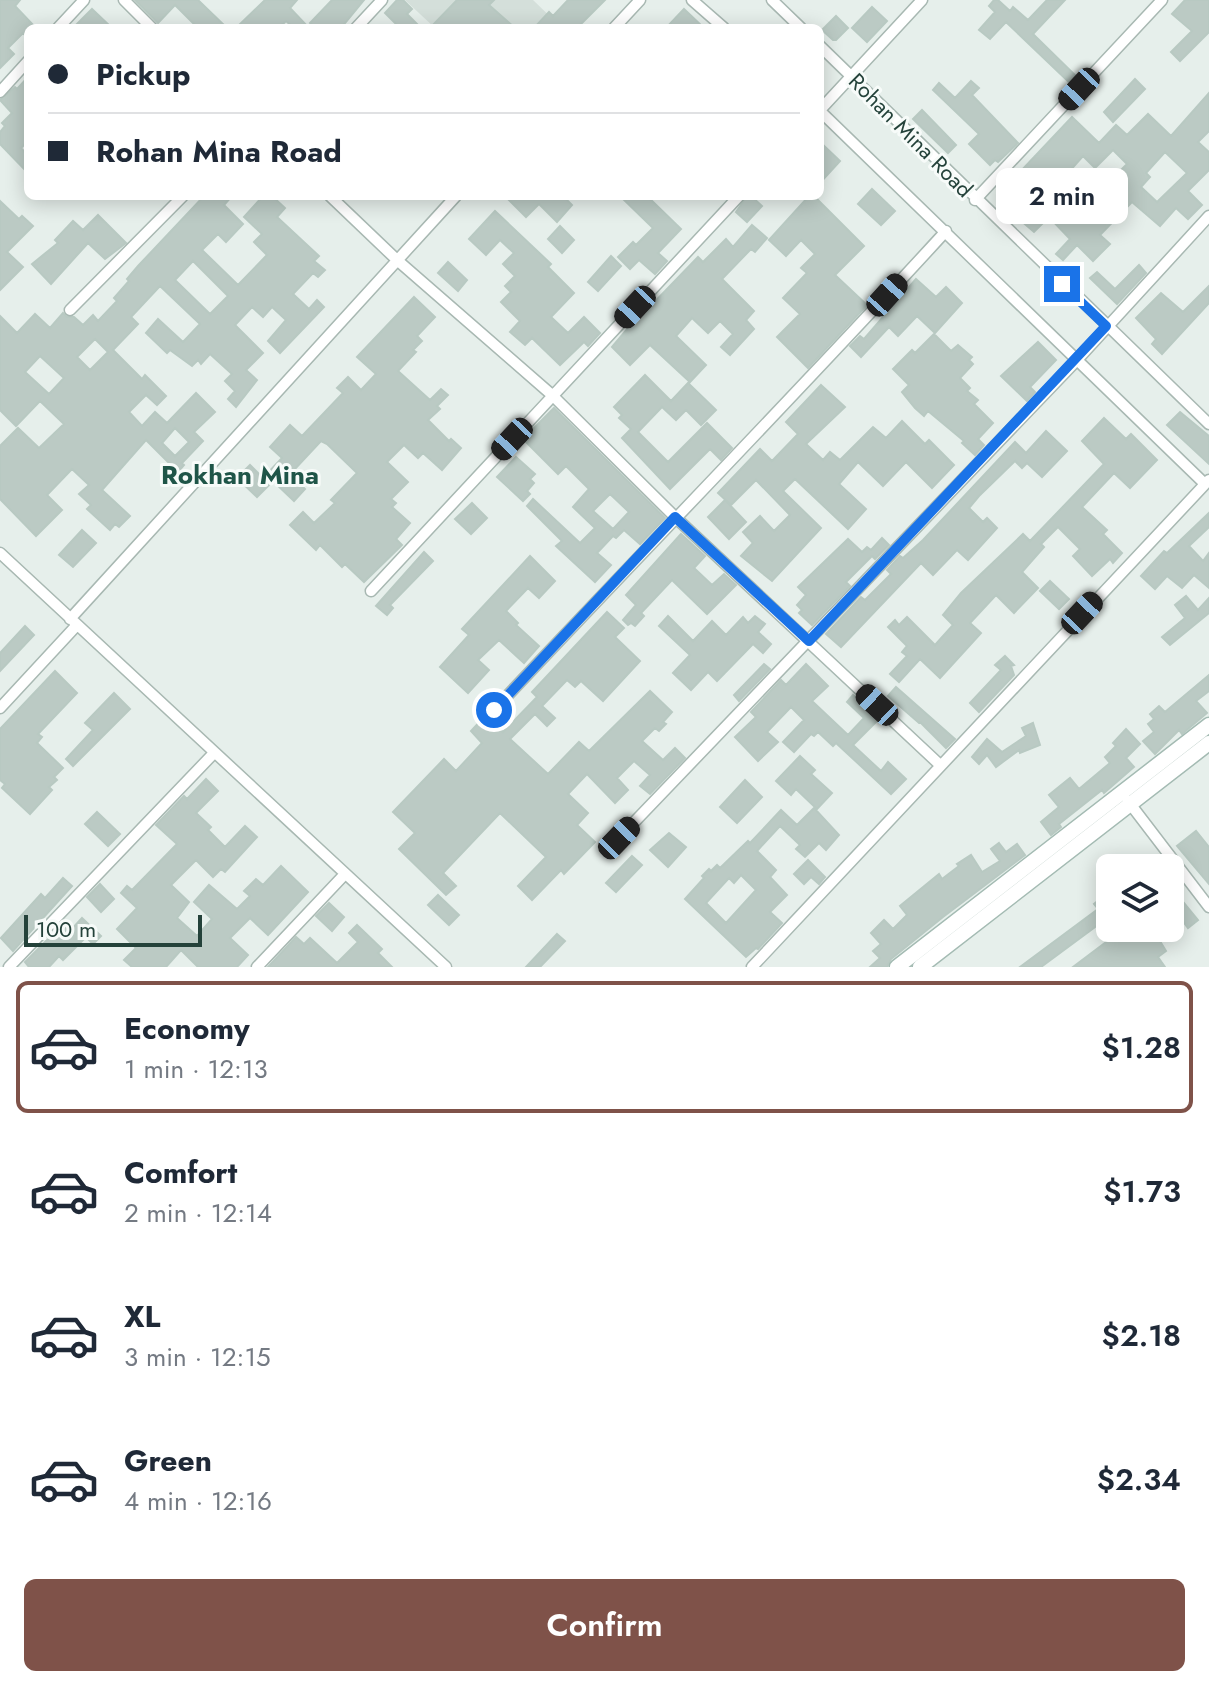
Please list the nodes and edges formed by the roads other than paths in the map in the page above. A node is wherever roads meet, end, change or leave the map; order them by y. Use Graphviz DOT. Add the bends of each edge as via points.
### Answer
graph roads {
  1 [pos="84,0"];
  2 [pos="124,0"];
  3 [pos="382,0"];
  4 [pos="640,0"];
  5 [pos="692,0"];
  6 [pos="772,0"];
  7 [pos="922,0"];
  8 [pos="1162,0"];
  9 [pos="62,24"];
  10 [pos="148,24"];
  11 [pos="360,24"];
  12 [pos="618,24"];
  13 [pos="719,24"];
  14 [pos="797,24"];
  15 [pos="824,50"];
  16 [pos="24,65"];
  17 [pos="851,76"];
  18 [pos="0,92"];
  19 [pos="824,106"];
  20 [pos="824,114"];
  21 [pos="179,200"];
  22 [pos="334,200"];
  23 [pos="452,200"];
  24 [pos="735,200"];
  25 [pos="975,200"];
  26 [pos="1209,216"];
  27 [pos="946,231"];
  28 [pos="397,260"];
  29 [pos="70,310"];
  30 [pos="1106,326"];
  31 [pos="1077,360"];
  32 [pos="552,395"];
  33 [pos="1209,424"];
  34 [pos="1207,482"];
  35 [pos="675,517"];
  36 [pos="0,553"];
  37 [pos="371,591"];
  38 [pos="74,622"];
  39 [pos="809,641"];
  40 [pos="0,708"];
  41 [pos="494,710"];
  42 [pos="1209,725"];
  43 [pos="1209,743"];
  44 [pos="214,753"];
  45 [pos="939,764"];
  46 [pos="1126,798"];
  47 [pos="619,838"];
  48 [pos="345,874"];
  49 [pos="1209,907"];
  50 [pos="9,967"];
  51 [pos="257,967"];
  52 [pos="446,967"];
  53 [pos="752,967"];
  54 [pos="897,967"];
  55 [pos="920,967"];
  1 -- 9 [label="street"];
  2 -- 10 [label="street"];
  3 -- 11 [label="street"];
  4 -- 12 [label="street"];
  5 -- 13 [label="street"];
  6 -- 14 [label="street"];
  7 -- 17 [label="street"];
  8 -- 25 [label="street"];
  15 -- 17 [label="street, Rohan Mina Road"];
  16 -- 18 [label="street"];
  17 -- 19 [label="street"];
  17 -- 25 [label="street, Rohan Mina Road"];
  20 -- 27 [label="street"];
  21 -- 29 [label="street"];
  22 -- 28 [label="street"];
  23 -- 28 [label="street"];
  24 -- 32 [label="street"];
  25 -- 30 [label="street, Rohan Mina Road"];
  26 -- 30 [label="street"];
  27 -- 31 [label="street"];
  27 -- 35 [label="street"];
  28 -- 32 [label="street"];
  28 -- 38 [label="street"];
  30 -- 31 [label="street"];
  30 -- 33 [label="street, Rohan Mina Road"];
  31 -- 34 [label="street"];
  31 -- 39 [label="street"];
  32 -- 35 [label="street"];
  32 -- 37 [label="street"];
  34 -- 45 [label="street"];
  35 -- 39 [label="street"];
  35 -- 41 [label="street"];
  36 -- 38 [label="street"];
  38 -- 40 [label="street"];
  38 -- 44 [label="street"];
  39 -- 45 [label="street"];
  39 -- 47 [label="street"];
  42 -- 46 [label="street"];
  43 -- 46 [label="street"];
  44 -- 48 [label="street"];
  44 -- 50 [label="street"];
  45 -- 53 [label="street"];
  46 -- 49 [label="street"];
  46 -- 54 [label="street"];
  46 -- 55 [label="street"];
  48 -- 51 [label="street"];
  48 -- 52 [label="street"];
}
